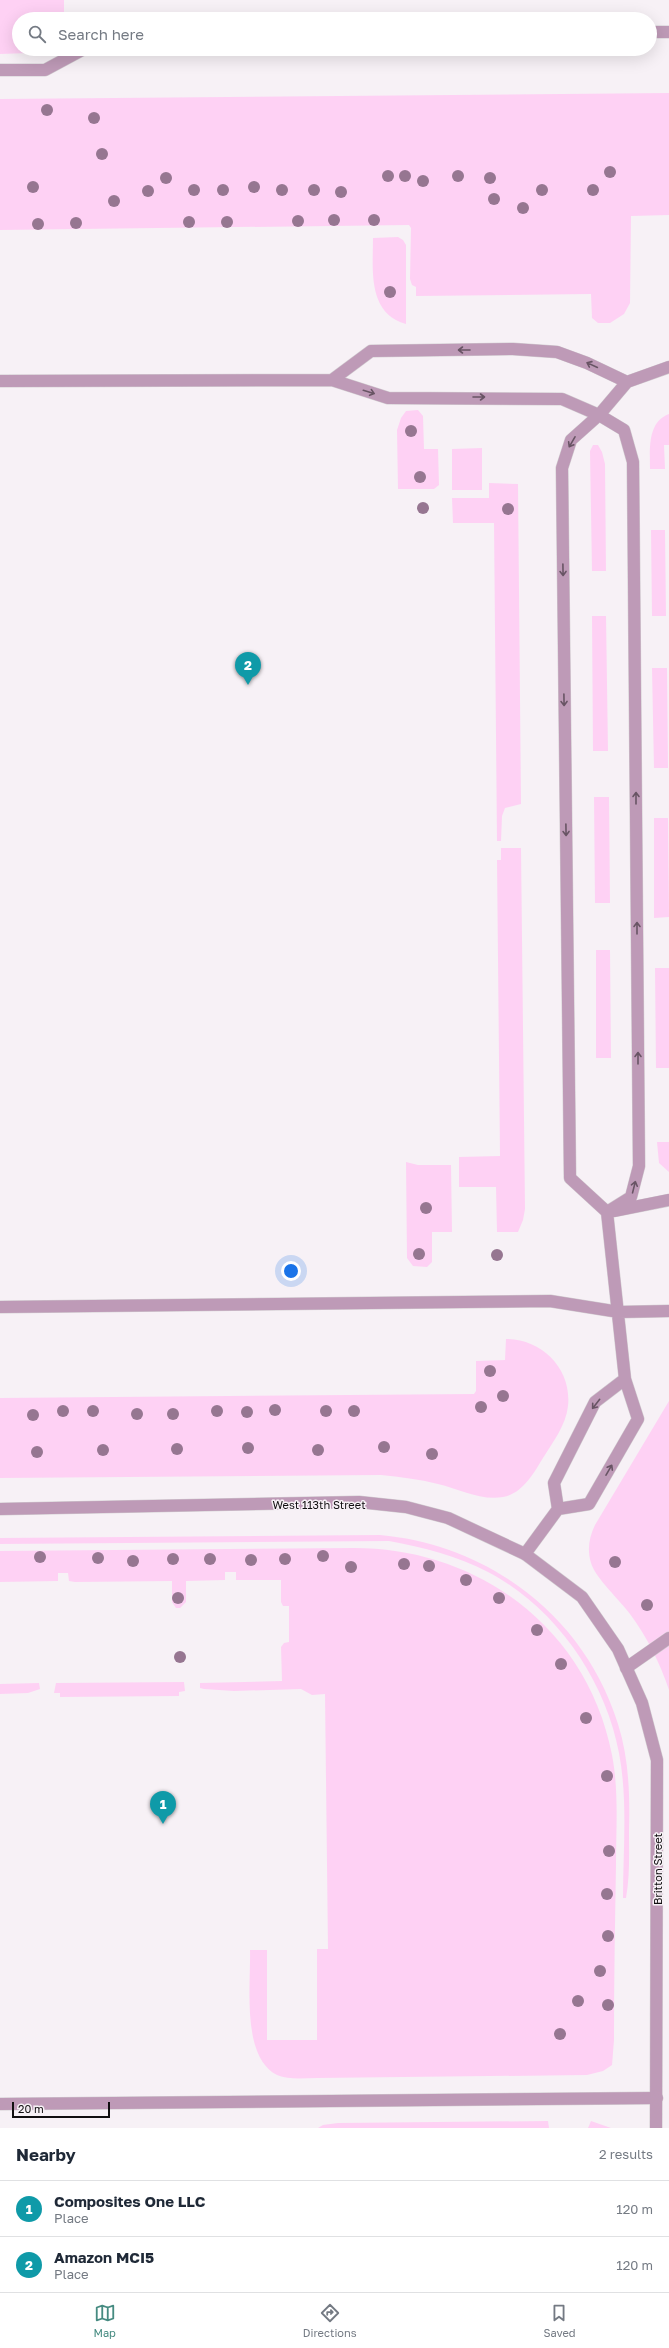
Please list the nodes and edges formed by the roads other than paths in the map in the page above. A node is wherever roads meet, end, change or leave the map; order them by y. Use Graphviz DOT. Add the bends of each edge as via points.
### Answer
graph roads {
  1 [pos="657,32"];
  2 [pos="669,32"];
  3 [pos="71,56"];
  4 [pos="0,70"];
  5 [pos="669,367"];
  6 [pos="332,380"];
  7 [pos="0,381"];
  8 [pos="627,382"];
  9 [pos="599,415"];
  10 [pos="669,1200"];
  11 [pos="607,1212"];
  12 [pos="0,1307"];
  13 [pos="669,1311"];
  14 [pos="619,1312"];
  15 [pos="625,1379"];
  16 [pos="0,1509"];
  17 [pos="558,1509"];
  18 [pos="525,1554"];
  19 [pos="600,1623"];
  20 [pos="669,1638"];
  21 [pos="626,1668"];
  22 [pos="657,2098"];
  23 [pos="0,2104"];
  24 [pos="656,2128"];
  1 -- 2 [label="street"];
  3 -- 4 [label="street" via="45,70"];
  5 -- 8 [label="street"];
  6 -- 7 [label="street"];
  8 -- 6 [label="street, one-way" via="556,352 513,349 371,351"];
  6 -- 9 [label="street, one-way" via="388,398 562,399"];
  8 -- 9 [label="street"];
  11 -- 9 [label="street, one-way" via="631,1196 639,1166 633,462 624,430"];
  9 -- 11 [label="street, one-way" via="571,440 562,468 570,1178"];
  10 -- 11 [label="street"];
  11 -- 14 [label="street"];
  12 -- 14 [label="street" via="550,1301"];
  13 -- 14 [label="street"];
  14 -- 15 [label="street"];
  15 -- 17 [label="street, one-way" via="595,1402 554,1482"];
  17 -- 15 [label="street, one-way" via="589,1504 638,1419"];
  16 -- 18 [label="street, West 113th Street" via="359,1502 406,1508 448,1518"];
  17 -- 18 [label="street"];
  18 -- 19 [label="street, West 113th Street" via="582,1597"];
  19 -- 21 [label="street, Britton Street" via="618,1649"];
  20 -- 21 [label="street"];
  21 -- 22 [label="street, Britton Street" via="642,1703 657,1760"];
  22 -- 23 [label="street"];
  22 -- 24 [label="street, Britton Street"];
}
